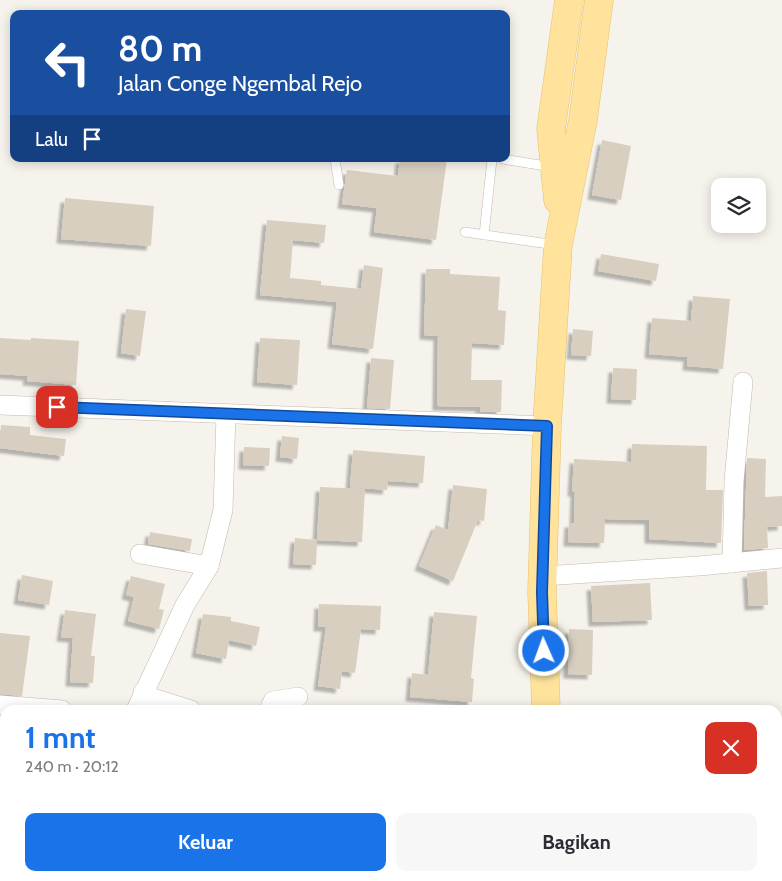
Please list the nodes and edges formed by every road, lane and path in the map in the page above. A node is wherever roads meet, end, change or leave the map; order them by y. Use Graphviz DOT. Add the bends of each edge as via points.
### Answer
graph roads {
  1 [pos="569,0"];
  2 [pos="599,0"];
  3 [pos="510,160"];
  4 [pos="335,162"];
  5 [pos="492,162"];
  6 [pos="555,168"];
  7 [pos="339,185"];
  8 [pos="465,232"];
  9 [pos="484,235"];
  10 [pos="559,236"];
  11 [pos="743,382"];
  12 [pos="0,405"];
  13 [pos="226,414"];
  14 [pos="547,426"];
  15 [pos="140,554"];
  16 [pos="782,558"];
  17 [pos="732,563"];
  18 [pos="210,566"];
  19 [pos="543,576"];
  20 [pos="143,692"];
  21 [pos="298,697"];
  22 [pos="138,705"];
  23 [pos="175,705"];
  24 [pos="271,705"];
  25 [pos="546,705"];
  1 -- 6 [label="main road" via="551,129"];
  2 -- 10 [label="main road" via="583,120"];
  3 -- 6 [label="lane"];
  4 -- 7 [label="lane"];
  5 -- 9 [label="lane"];
  6 -- 10 [label="main road"];
  8 -- 9 [label="lane"];
  9 -- 10 [label="lane"];
  10 -- 14 [label="main road"];
  11 -- 17 [label="street" via="734,481"];
  12 -- 13 [label="street"];
  13 -- 14 [label="street"];
  13 -- 18 [label="street" via="223,510"];
  14 -- 19 [label="main road"];
  15 -- 18 [label="street"];
  16 -- 17 [label="street"];
  17 -- 19 [label="street"];
  18 -- 20 [label="street" via="185,605"];
  19 -- 25 [label="main road"];
  20 -- 22 [label="street"];
  20 -- 23 [label="street"];
  21 -- 24 [label="street" via="273,701"];
}
